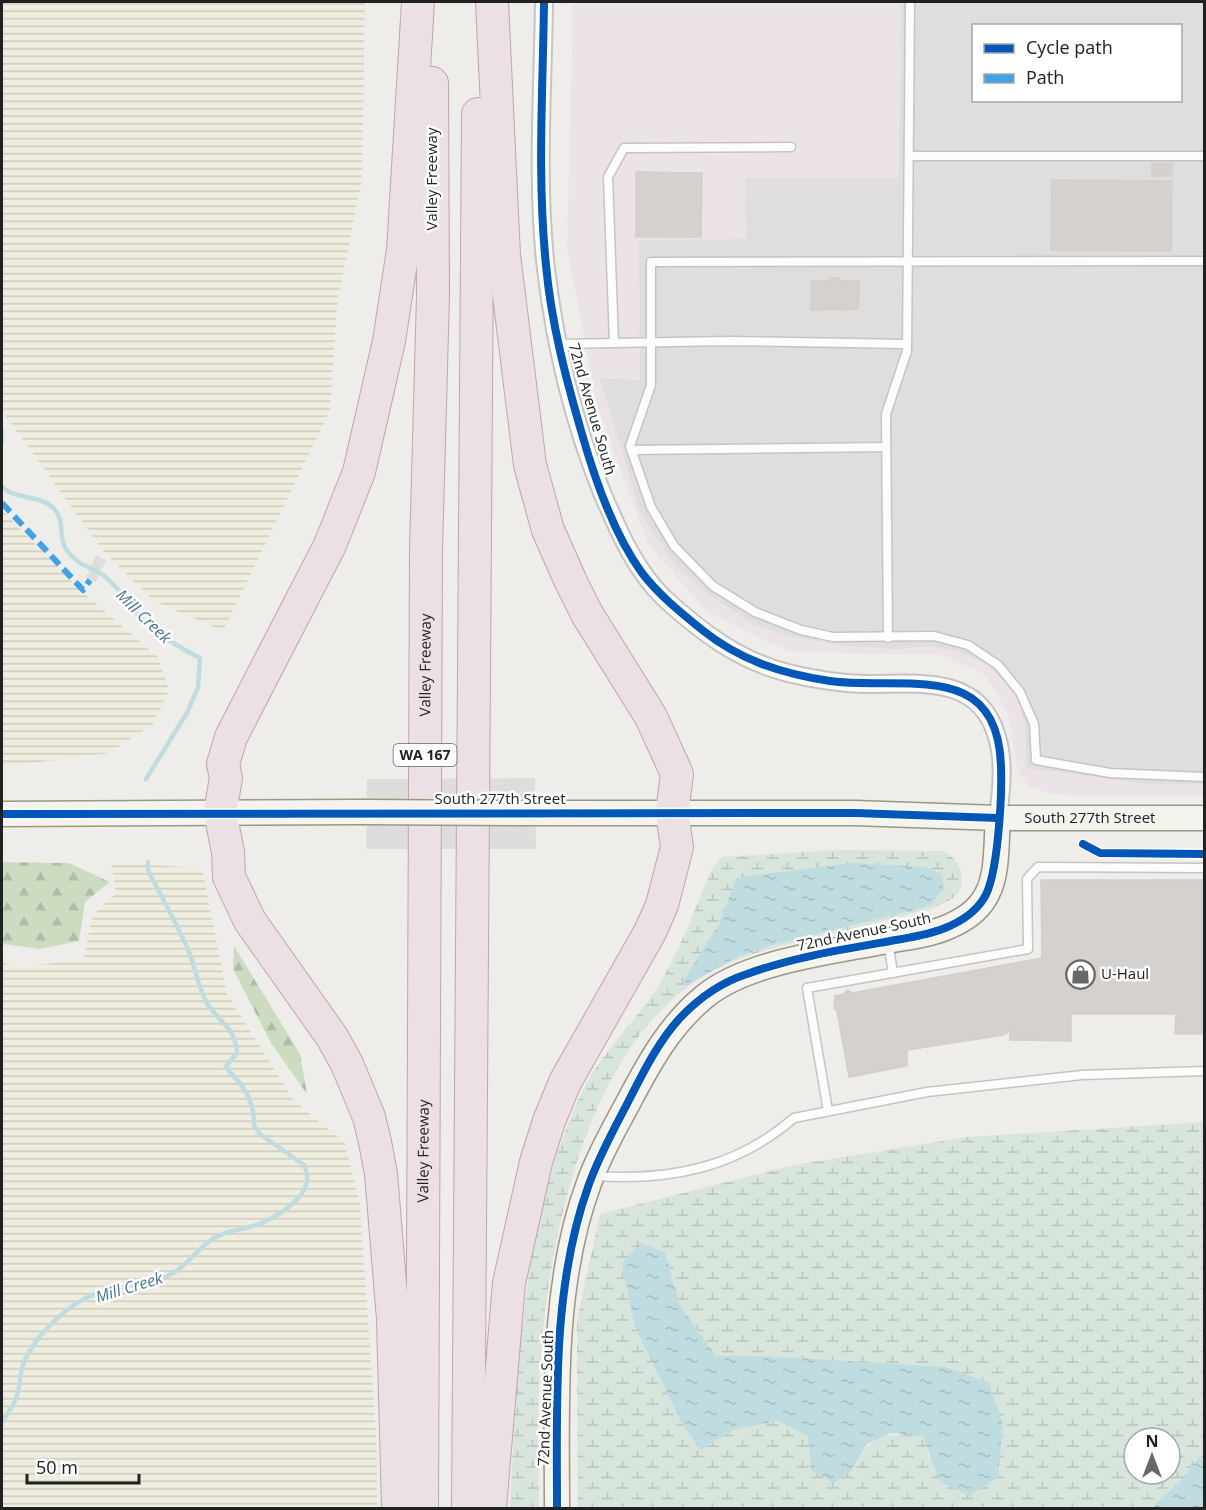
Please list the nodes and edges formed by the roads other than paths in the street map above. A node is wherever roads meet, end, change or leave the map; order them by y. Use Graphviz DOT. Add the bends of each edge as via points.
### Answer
graph roads {
  1 [pos="418,2"];
  2 [pos="433,2"];
  3 [pos="479,2"];
  4 [pos="492,2"];
  5 [pos="544,2"];
  6 [pos="910,2"];
  7 [pos="791,147"];
  8 [pos="910,156"];
  9 [pos="1204,156"];
  10 [pos="906,261"];
  11 [pos="1204,261"];
  12 [pos="614,343"];
  13 [pos="652,343"];
  14 [pos="559,344"];
  15 [pos="907,344"];
  16 [pos="886,447"];
  17 [pos="631,450"];
  18 [pos="888,638"];
  19 [pos="1204,777"];
  20 [pos="220,812"];
  21 [pos="672,813"];
  22 [pos="2,814"];
  23 [pos="998,818"];
  24 [pos="1204,818"];
  25 [pos="1204,868"];
  26 [pos="888,941"];
  27 [pos="893,973"];
  28 [pos="1204,1071"];
  29 [pos="828,1111"];
  30 [pos="592,1175"];
  31 [pos="398,1509"];
  32 [pos="422,1509"];
  33 [pos="468,1509"];
  34 [pos="490,1509"];
  35 [pos="557,1509"];
  1 -- 20 [label="highway" via="403,250 389,341 359,472 330,545 231,737 223,764 226,778"];
  2 -- 32 [label="highway, Valley Freeway / WA 167"];
  3 -- 33 [label="highway, WA 167"];
  4 -- 21 [label="highway" via="504,255 530,465 548,530 571,582 651,717 676,774"];
  5 -- 14 [label="street, 72nd Avenue South" via="542,197 546,267"];
  6 -- 8 [label="lane"];
  7 -- 12 [label="lane" via="624,148 608,177"];
  8 -- 9 [label="lane"];
  8 -- 10 [label="lane"];
  10 -- 11 [label="lane"];
  10 -- 13 [label="lane" via="651,262"];
  10 -- 15 [label="lane"];
  12 -- 13 [label="lane"];
  12 -- 14 [label="lane"];
  13 -- 15 [label="lane"];
  13 -- 17 [label="lane" via="651,385"];
  14 -- 23 [label="street, 72nd Avenue South" via="591,465 617,529 640,570 662,596 716,641 754,663 832,681 935,684 964,694 985,713 997,737 1001,776"];
  15 -- 16 [label="lane" via="886,414"];
  16 -- 17 [label="lane"];
  16 -- 18 [label="lane"];
  17 -- 18 [label="lane" via="651,507 674,546 713,586 754,612 801,630 833,637"];
  18 -- 19 [label="lane" via="934,636 968,645 998,665 1020,692 1034,724 1036,760 1110,773"];
  20 -- 21 [label="main road, South 277th Street, bridge"];
  20 -- 22 [label="main road, South 277th Street"];
  20 -- 31 [label="highway" via="229,878 235,892 250,921 332,1037 369,1117 381,1174 393,1318"];
  21 -- 23 [label="main road, South 277th Street"];
  21 -- 34 [label="highway" via="677,847 662,905 565,1082 549,1121 524,1207 503,1329"];
  23 -- 24 [label="main road, South 277th Street"];
  23 -- 26 [label="main road, 72nd Avenue South" via="992,880 979,906 951,926"];
  25 -- 27 [label="lane" via="1038,867 1027,879 1028,949"];
  26 -- 27 [label="lane"];
  26 -- 30 [label="main road, 72nd Avenue South" via="741,975 706,995 680,1018 659,1046"];
  27 -- 29 [label="lane" via="807,988"];
  28 -- 29 [label="lane" via="1082,1075 927,1092"];
  29 -- 30 [label="lane" via="794,1118 737,1157 675,1174"];
  30 -- 35 [label="main road, 72nd Avenue South" via="574,1235 563,1312"];
}
